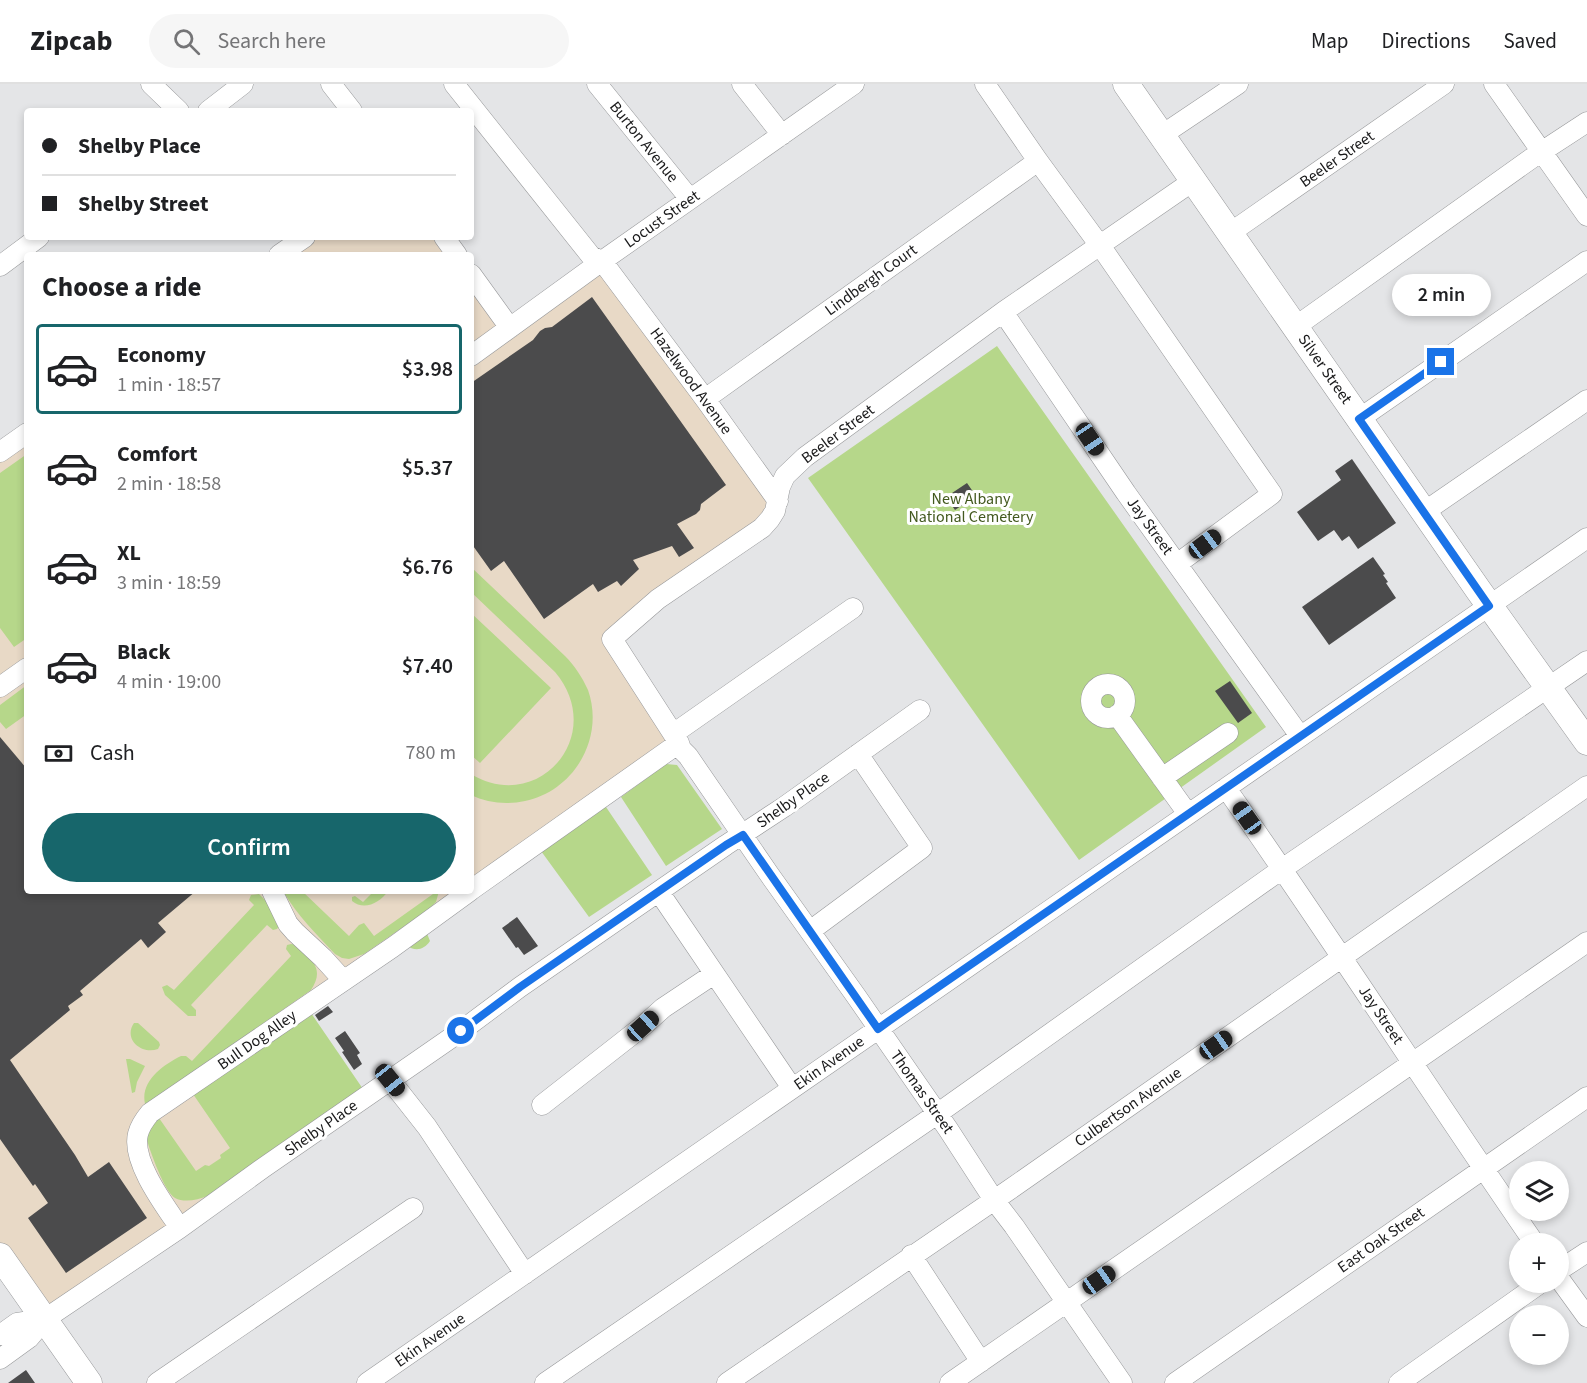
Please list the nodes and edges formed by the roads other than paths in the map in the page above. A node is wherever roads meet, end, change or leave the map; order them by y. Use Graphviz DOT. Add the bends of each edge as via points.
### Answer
graph roads {
  1 [pos="151,84"];
  2 [pos="243,84"];
  3 [pos="331,84"];
  4 [pos="454,84"];
  5 [pos="597,84"];
  6 [pos="742,84"];
  7 [pos="854,84"];
  8 [pos="985,84"];
  9 [pos="1126,84"];
  10 [pos="1238,84"];
  11 [pos="1444,84"];
  12 [pos="1494,84"];
  13 [pos="176,108"];
  14 [pos="212,108"];
  15 [pos="350,108"];
  16 [pos="473,108"];
  17 [pos="474,109"];
  18 [pos="1587,122"];
  19 [pos="782,135"];
  20 [pos="1162,135"];
  21 [pos="1541,152"];
  22 [pos="1038,161"];
  23 [pos="1193,181"];
  24 [pos="690,199"];
  25 [pos="1587,216"];
  26 [pos="1230,233"];
  27 [pos="35,240"];
  28 [pos="301,240"];
  29 [pos="1100,245"];
  30 [pos="283,252"];
  31 [pos="602,261"];
  32 [pos="1587,261"];
  33 [pos="0,266"];
  34 [pos="474,278"];
  35 [pos="1003,312"];
  36 [pos="1296,327"];
  37 [pos="510,328"];
  38 [pos="474,354"];
  39 [pos="705,399"];
  40 [pos="1587,400"];
  41 [pos="1359,419"];
  42 [pos="24,435"];
  43 [pos="0,452"];
  44 [pos="778,501"];
  45 [pos="1424,512"];
  46 [pos="1587,538"];
  47 [pos="1178,564"];
  48 [pos="1489,606"];
  49 [pos="853,608"];
  50 [pos="1587,661"];
  51 [pos="24,670"];
  52 [pos="0,687"];
  53 [pos="1548,688"];
  54 [pos="920,710"];
  55 [pos="1117,715"];
  56 [pos="1228,733"];
  57 [pos="1300,736"];
  58 [pos="676,738"];
  59 [pos="1587,742"];
  60 [pos="858,754"];
  61 [pos="1162,778"];
  62 [pos="1587,786"];
  63 [pos="1226,788"];
  64 [pos="1188,814"];
  65 [pos="743,835"];
  66 [pos="1282,869"];
  67 [pos="474,888"];
  68 [pos="659,892"];
  69 [pos="273,894"];
  70 [pos="466,894"];
  71 [pos="810,931"];
  72 [pos="1587,942"];
  73 [pos="1342,957"];
  74 [pos="714,974"];
  75 [pos="343,980"];
  76 [pos="878,1029"];
  77 [pos="1412,1062"];
  78 [pos="390,1080"];
  79 [pos="792,1088"];
  80 [pos="1587,1097"];
  81 [pos="542,1106"];
  82 [pos="937,1114"];
  83 [pos="1484,1169"];
  84 [pos="994,1200"];
  85 [pos="413,1208"];
  86 [pos="180,1228"];
  87 [pos="1528,1233"];
  88 [pos="1587,1252"];
  89 [pos="0,1256"];
  90 [pos="911,1256"];
  91 [pos="1569,1264"];
  92 [pos="525,1274"];
  93 [pos="1569,1292"];
  94 [pos="1526,1293"];
  95 [pos="1066,1303"];
  96 [pos="1587,1317"];
  97 [pos="45,1319"];
  98 [pos="0,1335"];
  99 [pos="0,1359"];
  100 [pos="981,1362"];
  101 [pos="89,1383"];
  102 [pos="157,1383"];
  103 [pos="367,1383"];
  104 [pos="545,1383"];
  105 [pos="727,1383"];
  106 [pos="950,1383"];
  107 [pos="1122,1383"];
  108 [pos="1175,1383"];
  109 [pos="1399,1383"];
  1 -- 13 [label="street"];
  2 -- 14 [label="street"];
  3 -- 15 [label="street"];
  4 -- 16 [label="street, Hazelwood Avenue"];
  5 -- 24 [label="street, Burton Avenue"];
  6 -- 19 [label="street"];
  7 -- 19 [label="street, Locust Street"];
  8 -- 22 [label="street"];
  9 -- 20 [label="main road, Silver Street"];
  10 -- 20 [label="street"];
  11 -- 26 [label="street, Beeler Street"];
  12 -- 21 [label="street"];
  17 -- 31 [label="street, Hazelwood Avenue" via="591,256"];
  18 -- 21 [label="street"];
  19 -- 24 [label="street, Locust Street"];
  20 -- 23 [label="main road, Silver Street"];
  21 -- 25 [label="street"];
  21 -- 36 [label="street"];
  22 -- 29 [label="street"];
  22 -- 39 [label="street, Lindbergh Court"];
  23 -- 26 [label="main road, Silver Street"];
  23 -- 29 [label="street, Beeler Street"];
  24 -- 31 [label="street, Locust Street"];
  26 -- 36 [label="main road, Silver Street"];
  27 -- 33 [label="street"];
  28 -- 30 [label="street"];
  29 -- 35 [label="street, Beeler Street"];
  29 -- 47 [label="street" via="1272,494"];
  31 -- 37 [label="street, Locust Street"];
  31 -- 39 [label="street, Hazelwood Avenue"];
  32 -- 41 [label="street"];
  34 -- 37 [label="street"];
  35 -- 44 [label="street, Beeler Street" via="805,457 785,476"];
  35 -- 47 [label="street, Jay Street"];
  36 -- 41 [label="main road, Silver Street"];
  37 -- 38 [label="street, Locust Street"];
  39 -- 44 [label="street, Hazelwood Avenue"];
  40 -- 45 [label="street"];
  41 -- 45 [label="main road, Silver Street"];
  42 -- 43 [label="street"];
  44 -- 58 [label="street, Beeler Street" via="762,528 658,599 612,639"];
  45 -- 48 [label="main road, Silver Street"];
  46 -- 48 [label="street, Ekin Avenue"];
  47 -- 57 [label="street, Jay Street"];
  48 -- 53 [label="main road, Silver Street"];
  48 -- 57 [label="street, Ekin Avenue"];
  49 -- 58 [label="street, Bull Dog Alley"];
  50 -- 53 [label="street"];
  51 -- 52 [label="street"];
  53 -- 59 [label="main road, Silver Street"];
  53 -- 66 [label="street"];
  54 -- 60 [label="street, Shelby Place"];
  55 -- 61 [label="street"];
  56 -- 61 [label="street"];
  57 -- 63 [label="street, Ekin Avenue"];
  58 -- 65 [label="street, Thomas Street"];
  58 -- 67 [label="street, Bull Dog Alley"];
  60 -- 65 [label="street, Shelby Place"];
  60 -- 71 [label="street" via="922,848"];
  61 -- 64 [label="street"];
  62 -- 73 [label="street, Culbertson Avenue"];
  63 -- 64 [label="street, Ekin Avenue"];
  63 -- 66 [label="street, Jay Street"];
  64 -- 76 [label="street, Ekin Avenue"];
  65 -- 68 [label="street, Shelby Place"];
  65 -- 71 [label="street, Thomas Street"];
  66 -- 73 [label="street, Jay Street"];
  66 -- 82 [label="street"];
  68 -- 74 [label="street"];
  68 -- 78 [label="street, Shelby Place"];
  69 -- 75 [label="street" via="288,924"];
  70 -- 75 [label="street, Bull Dog Alley"];
  71 -- 76 [label="street, Thomas Street"];
  72 -- 77 [label="street"];
  73 -- 77 [label="street, Jay Street"];
  73 -- 84 [label="street, Culbertson Avenue"];
  74 -- 79 [label="street"];
  74 -- 81 [label="street" via="663,1008"];
  75 -- 86 [label="street, Bull Dog Alley" via="150,1113 142,1123 137,1134 140,1158 162,1203"];
  76 -- 79 [label="street, Ekin Avenue"];
  76 -- 82 [label="street, Thomas Street"];
  77 -- 83 [label="street, Jay Street"];
  77 -- 95 [label="street"];
  78 -- 86 [label="street, Shelby Place"];
  78 -- 92 [label="street" via="428,1127"];
  79 -- 92 [label="street, Ekin Avenue"];
  80 -- 83 [label="street, East Oak Street"];
  82 -- 84 [label="street, Thomas Street"];
  82 -- 104 [label="street"];
  83 -- 87 [label="street, Jay Street"];
  83 -- 108 [label="street, East Oak Street"];
  84 -- 90 [label="street, Culbertson Avenue"];
  84 -- 95 [label="street, Thomas Street"];
  85 -- 102 [label="street"];
  86 -- 97 [label="street, Shelby Place"];
  88 -- 91 [label="street"];
  89 -- 97 [label="main road"];
  90 -- 100 [label="street"];
  90 -- 105 [label="street, Culbertson Avenue"];
  92 -- 103 [label="street, Ekin Avenue"];
  93 -- 96 [label="street"];
  94 -- 109 [label="street"];
  95 -- 100 [label="street"];
  95 -- 107 [label="street, Thomas Street"];
  97 -- 98 [label="street, Shelby Place" via="17,1323"];
  97 -- 99 [label="street, Shelby Place" via="29,1338"];
  97 -- 101 [label="main road"];
  100 -- 106 [label="street"];
}
